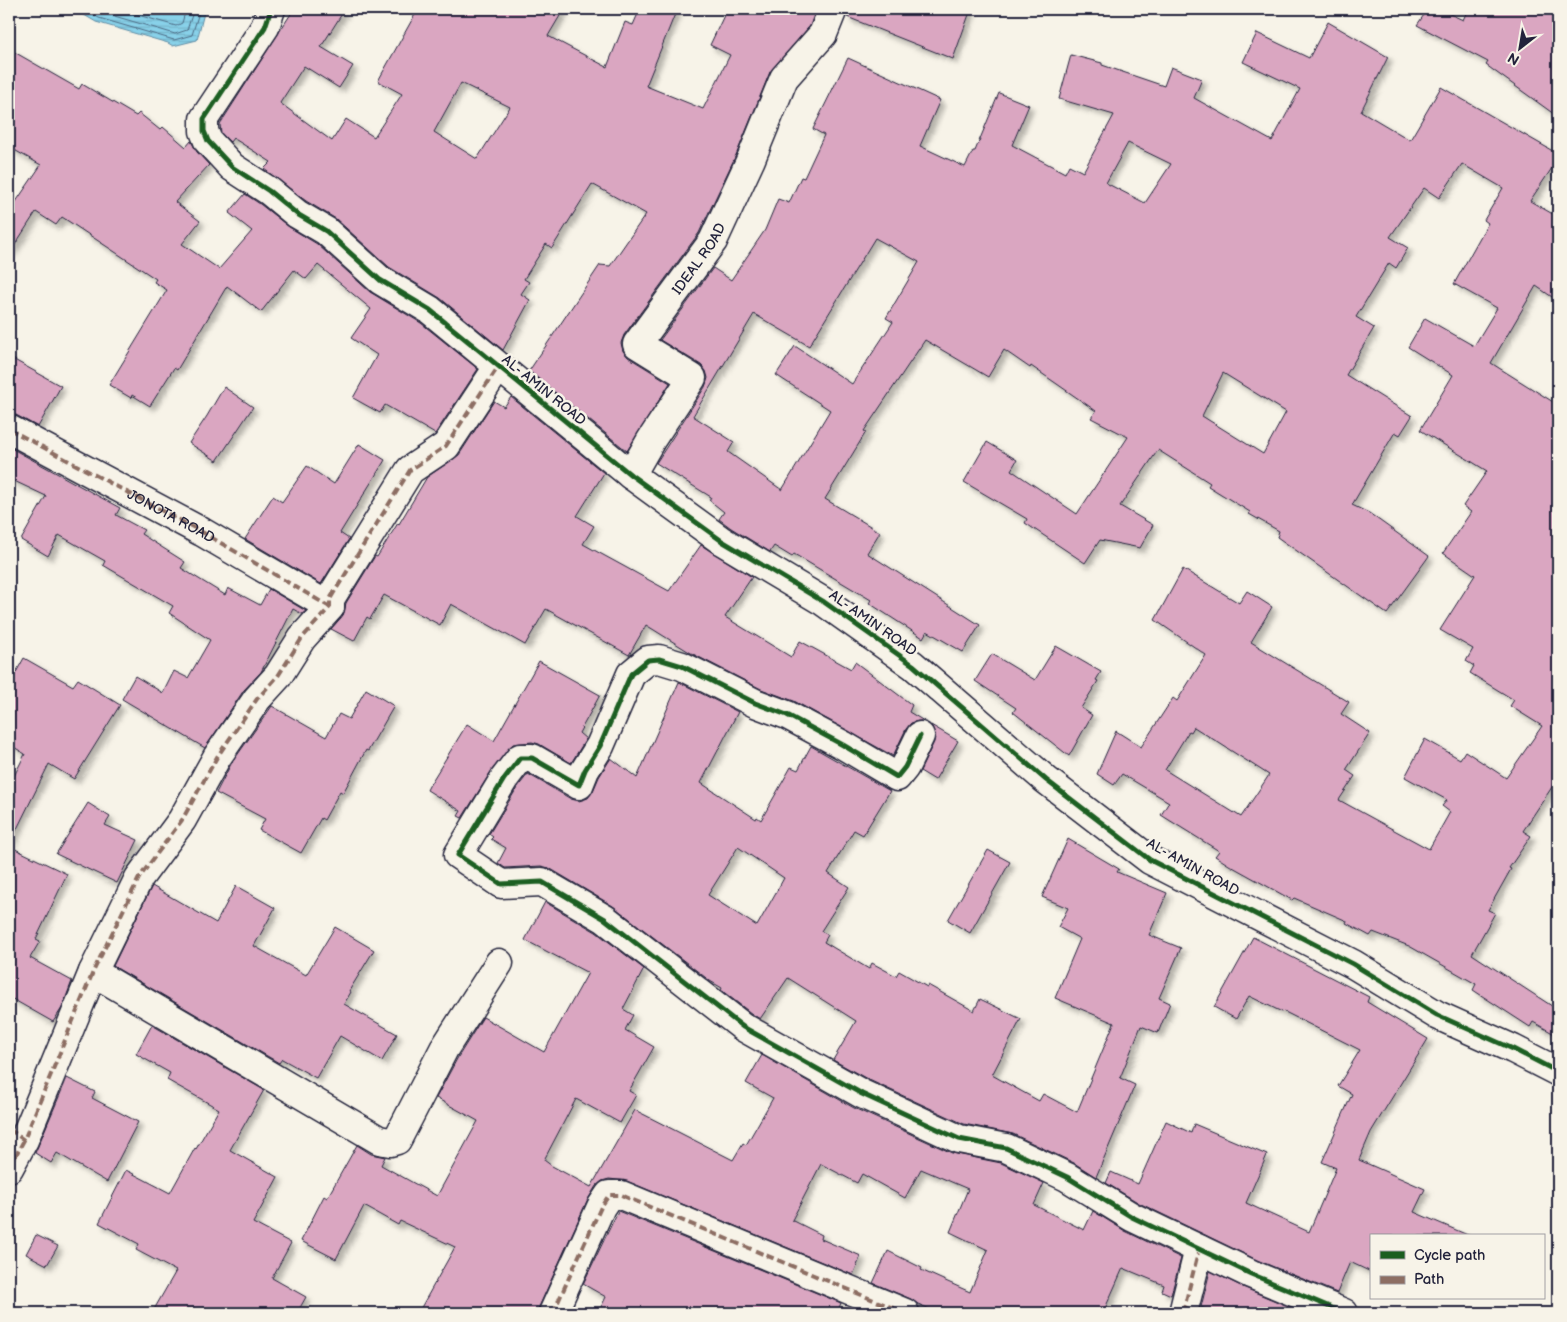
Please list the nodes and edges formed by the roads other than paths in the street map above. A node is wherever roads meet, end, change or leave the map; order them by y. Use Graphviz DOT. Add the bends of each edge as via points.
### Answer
graph roads {
  1 [pos="271,9"];
  2 [pos="833,9"];
  3 [pos="498,367"];
  4 [pos="9,429"];
  5 [pos="631,475"];
  6 [pos="330,607"];
  7 [pos="920,736"];
  8 [pos="499,963"];
  9 [pos="93,972"];
  10 [pos="1558,1072"];
  11 [pos="16,1135"];
  12 [pos="9,1168"];
  13 [pos="1199,1248"];
  14 [pos="553,1313"];
  15 [pos="904,1313"];
  16 [pos="1184,1313"];
  17 [pos="1344,1313"];
  1 -- 3 [label="street, AL- AMIN ROAD" via="265,27 204,119 208,140 232,167 326,231 380,280 430,310"];
  2 -- 5 [label="street, IDEAL ROAD" via="823,34 784,78 713,240 637,344 692,378"];
  3 -- 5 [label="street, AL- AMIN ROAD"];
  3 -- 6 [label="street" via="446,446 410,470 330,599"];
  4 -- 6 [label="street, JONOTA ROAD" via="202,532"];
  5 -- 10 [label="street, AL- AMIN ROAD" via="722,541 824,602 913,665 1046,780 1150,860 1353,964 1437,1015"];
  6 -- 9 [label="street" via="302,638 278,676 257,699 217,757 182,820 139,878"];
  7 -- 13 [label="street" via="905,767 896,777 786,715 682,666 659,659 648,660 630,674 606,733 579,785 532,758 520,758 504,778 458,855 501,884 542,882 558,891 605,919 743,1027 862,1094 959,1139 1006,1148"];
  8 -- 9 [label="street" via="444,1049 397,1140 390,1142 379,1140"];
  9 -- 11 [label="street"];
  11 -- 12 [label="street"];
  13 -- 16 [label="street"];
  13 -- 17 [label="street"];
  14 -- 15 [label="street" via="601,1206 608,1195 620,1195"];
}
